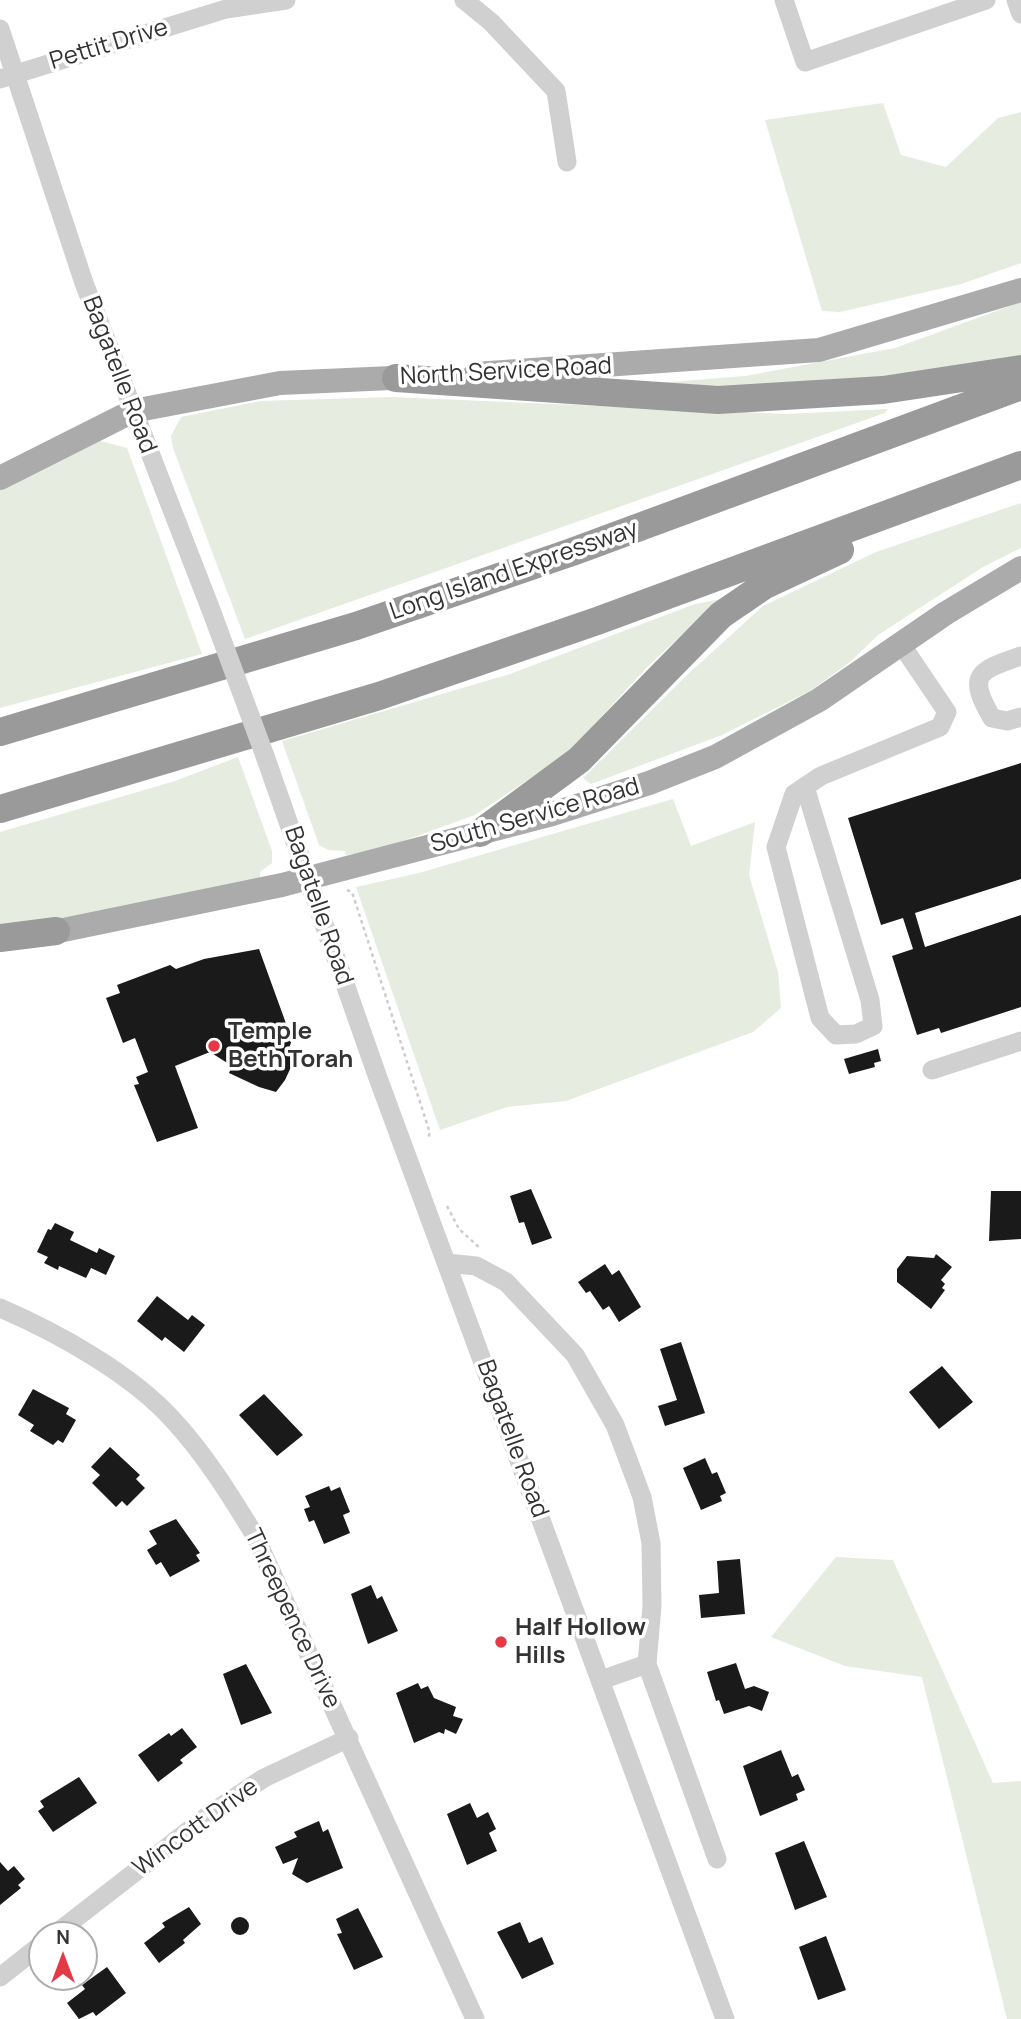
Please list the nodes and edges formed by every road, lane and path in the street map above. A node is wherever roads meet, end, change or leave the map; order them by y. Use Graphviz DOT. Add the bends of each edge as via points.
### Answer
graph roads {
  1 [pos="286,0"];
  2 [pos="464,0"];
  3 [pos="784,0"];
  4 [pos="986,0"];
  5 [pos="1016,0"];
  6 [pos="959,4"];
  7 [pos="1021,14"];
  8 [pos="0,29"];
  9 [pos="7,75"];
  10 [pos="567,162"];
  11 [pos="1021,290"];
  12 [pos="1021,369"];
  13 [pos="396,378"];
  14 [pos="1021,386"];
  15 [pos="133,411"];
  16 [pos="1021,465"];
  17 [pos="1021,472"];
  18 [pos="0,478"];
  19 [pos="1021,568"];
  20 [pos="901,645"];
  21 [pos="1021,656"];
  22 [pos="1021,717"];
  23 [pos="0,732"];
  24 [pos="804,787"];
  25 [pos="0,809"];
  26 [pos="480,833"];
  27 [pos="308,878"];
  28 [pos="344,889"];
  29 [pos="56,931"];
  30 [pos="0,937"];
  31 [pos="0,944"];
  32 [pos="1021,1041"];
  33 [pos="932,1070"];
  34 [pos="428,1138"];
  35 [pos="447,1264"];
  36 [pos="0,1308"];
  37 [pos="647,1664"];
  38 [pos="601,1681"];
  39 [pos="349,1738"];
  40 [pos="717,1859"];
  41 [pos="72,1921"];
  42 [pos="28,1955"];
  43 [pos="0,1977"];
  44 [pos="475,2019"];
  45 [pos="726,2019"];
  1 -- 9 [label="street, Pettit Drive" via="226,9"];
  2 -- 10 [label="street" via="556,91"];
  3 -- 6 [label="street" via="805,62"];
  4 -- 6 [label="street"];
  5 -- 7 [label="street"];
  8 -- 9 [label="street, Bagatelle Road"];
  9 -- 15 [label="street, Bagatelle Road"];
  11 -- 13 [label="main road, North Service Road" via="819,350"];
  12 -- 13 [label="highway" via="883,390 718,400"];
  13 -- 15 [label="main road, North Service Road" via="280,383"];
  14 -- 23 [label="highway, Long Island Expressway" via="572,552 356,626"];
  15 -- 18 [label="main road, North Service Road"];
  15 -- 27 [label="street, Bagatelle Road, bridge"];
  16 -- 25 [label="highway" via="379,696"];
  17 -- 26 [label="highway" via="765,585 711,624 579,760"];
  19 -- 20 [label="main road, South Service Road"];
  20 -- 24 [label="street" via="947,712 940,727"];
  20 -- 26 [label="main road, South Service Road" via="819,700 715,757 649,783"];
  21 -- 22 [label="street" via="992,666 979,679 976,692 992,719"];
  24 -- 24 [label="street" via="794,794 776,847 820,1018 836,1035 856,1034 873,1026 870,1000"];
  26 -- 27 [label="main road, South Service Road"];
  27 -- 29 [label="main road, South Service Road"];
  27 -- 35 [label="street, Bagatelle Road"];
  28 -- 34 [label="path" via="352,892"];
  29 -- 30 [label="highway"];
  29 -- 31 [label="main road, South Service Road"];
  32 -- 33 [label="street"];
  35 -- 37 [label="street" via="476,1266 506,1282 575,1355 615,1425 642,1497 651,1543"];
  35 -- 38 [label="street, Bagatelle Road"];
  36 -- 39 [label="street, Threepence Drive" via="115,1372 172,1419 210,1464 254,1534"];
  37 -- 38 [label="street"];
  37 -- 40 [label="street"];
  38 -- 45 [label="street, Bagatelle Road"];
  39 -- 41 [label="street, Wincott Drive" via="264,1778"];
  39 -- 44 [label="street, Threepence Drive"];
  42 -- 43 [label="street"];
}
